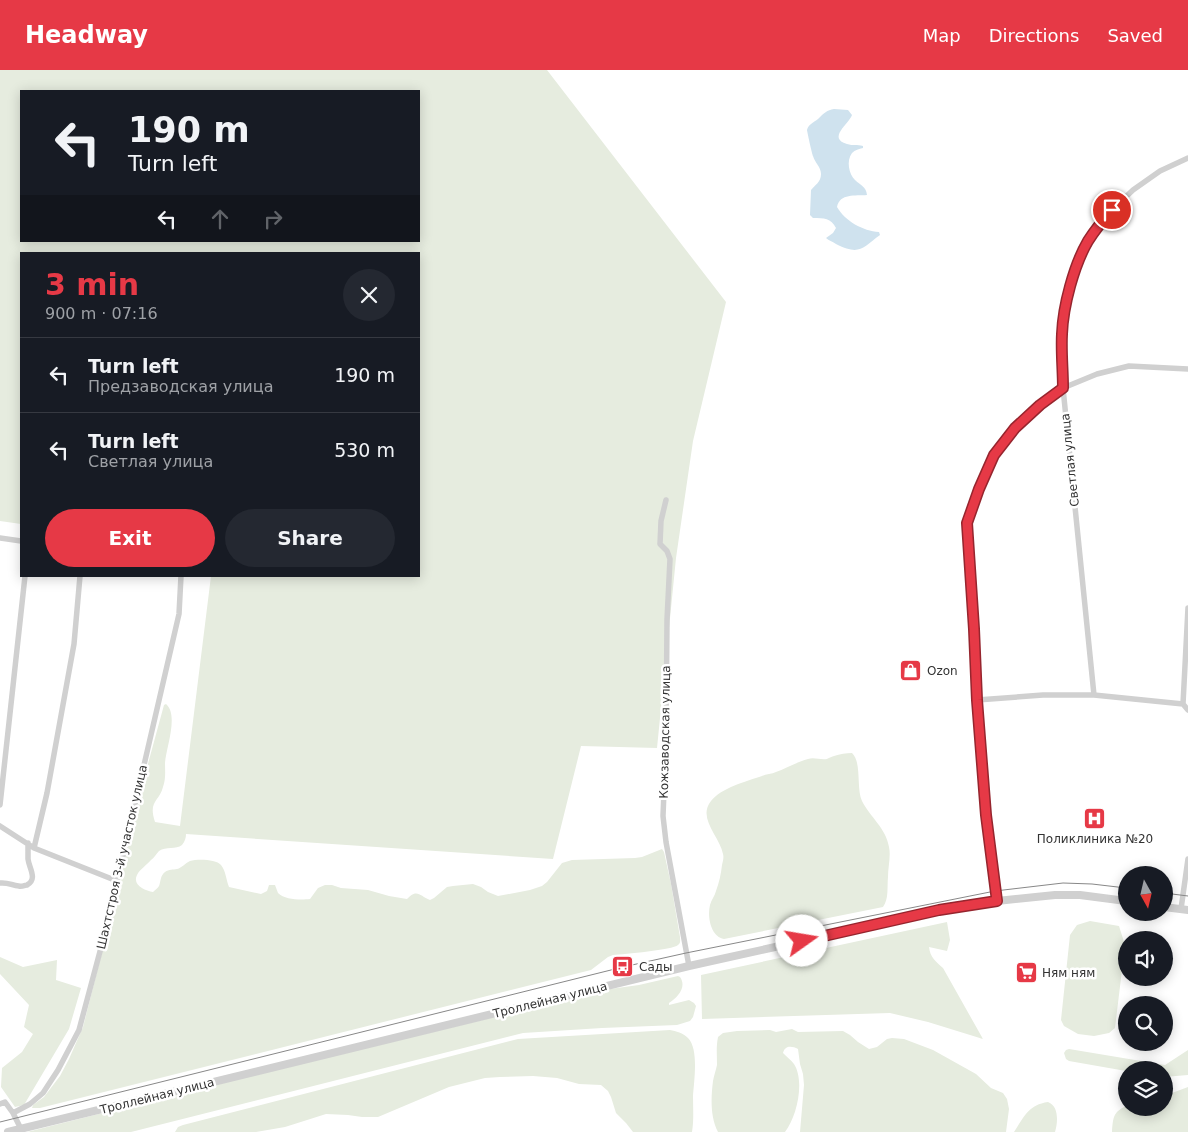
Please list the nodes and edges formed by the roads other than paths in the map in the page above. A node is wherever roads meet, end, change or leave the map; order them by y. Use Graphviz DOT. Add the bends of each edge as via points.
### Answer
graph roads {
  1 [pos="1188,158"];
  2 [pos="1188,369"];
  3 [pos="1063,388"];
  4 [pos="666,500"];
  5 [pos="0,538"];
  6 [pos="20,541"];
  7 [pos="24,577"];
  8 [pos="80,577"];
  9 [pos="181,577"];
  10 [pos="1188,608"];
  11 [pos="1094,695"];
  12 [pos="977,700"];
  13 [pos="1183,704"];
  14 [pos="1188,710"];
  15 [pos="0,805"];
  16 [pos="0,826"];
  17 [pos="28,843"];
  18 [pos="34,848"];
  19 [pos="1188,859"];
  20 [pos="117,881"];
  21 [pos="0,883"];
  22 [pos="1118,900"];
  23 [pos="997,901"];
  24 [pos="1184,910"];
  25 [pos="689,966"];
  26 [pos="0,1104"];
  27 [pos="13,1113"];
  28 [pos="21,1129"];
  29 [pos="8,1132"];
  1 -- 3 [label="street, Светлая улица" via="1160,171 1133,190 1112,210 1088,241 1068,297 1062,332"];
  2 -- 3 [label="street" via="1129,366 1097,374"];
  3 -- 11 [label="street, Светлая улица"];
  3 -- 12 [label="street" via="1015,428 994,455 967,523"];
  4 -- 25 [label="street, Кожзаводская улица" via="660,521 660,544 670,559 662,816"];
  5 -- 6 [label="street"];
  7 -- 15 [label="street"];
  8 -- 18 [label="street" via="74,644"];
  9 -- 20 [label="street, Шахтстроя 3-й участок улица" via="179,614"];
  10 -- 13 [label="street"];
  11 -- 12 [label="street"];
  11 -- 13 [label="street"];
  12 -- 23 [label="street"];
  13 -- 14 [label="street"];
  16 -- 17 [label="street"];
  17 -- 18 [label="street"];
  17 -- 21 [label="street" via="31,882 25,886"];
  18 -- 20 [label="street"];
  19 -- 24 [label="street"];
  20 -- 27 [label="street, Шахтстроя 3-й участок улица" via="79,1030 43,1093"];
  22 -- 23 [label="street, Троллейная улица" via="1068,895"];
  23 -- 25 [label="street, Троллейная улица" via="904,918"];
  25 -- 28 [label="street, Троллейная улица"];
  26 -- 27 [label="street" via="5,1102"];
  27 -- 28 [label="street"];
  28 -- 29 [label="street, Троллейная улица"];
}
